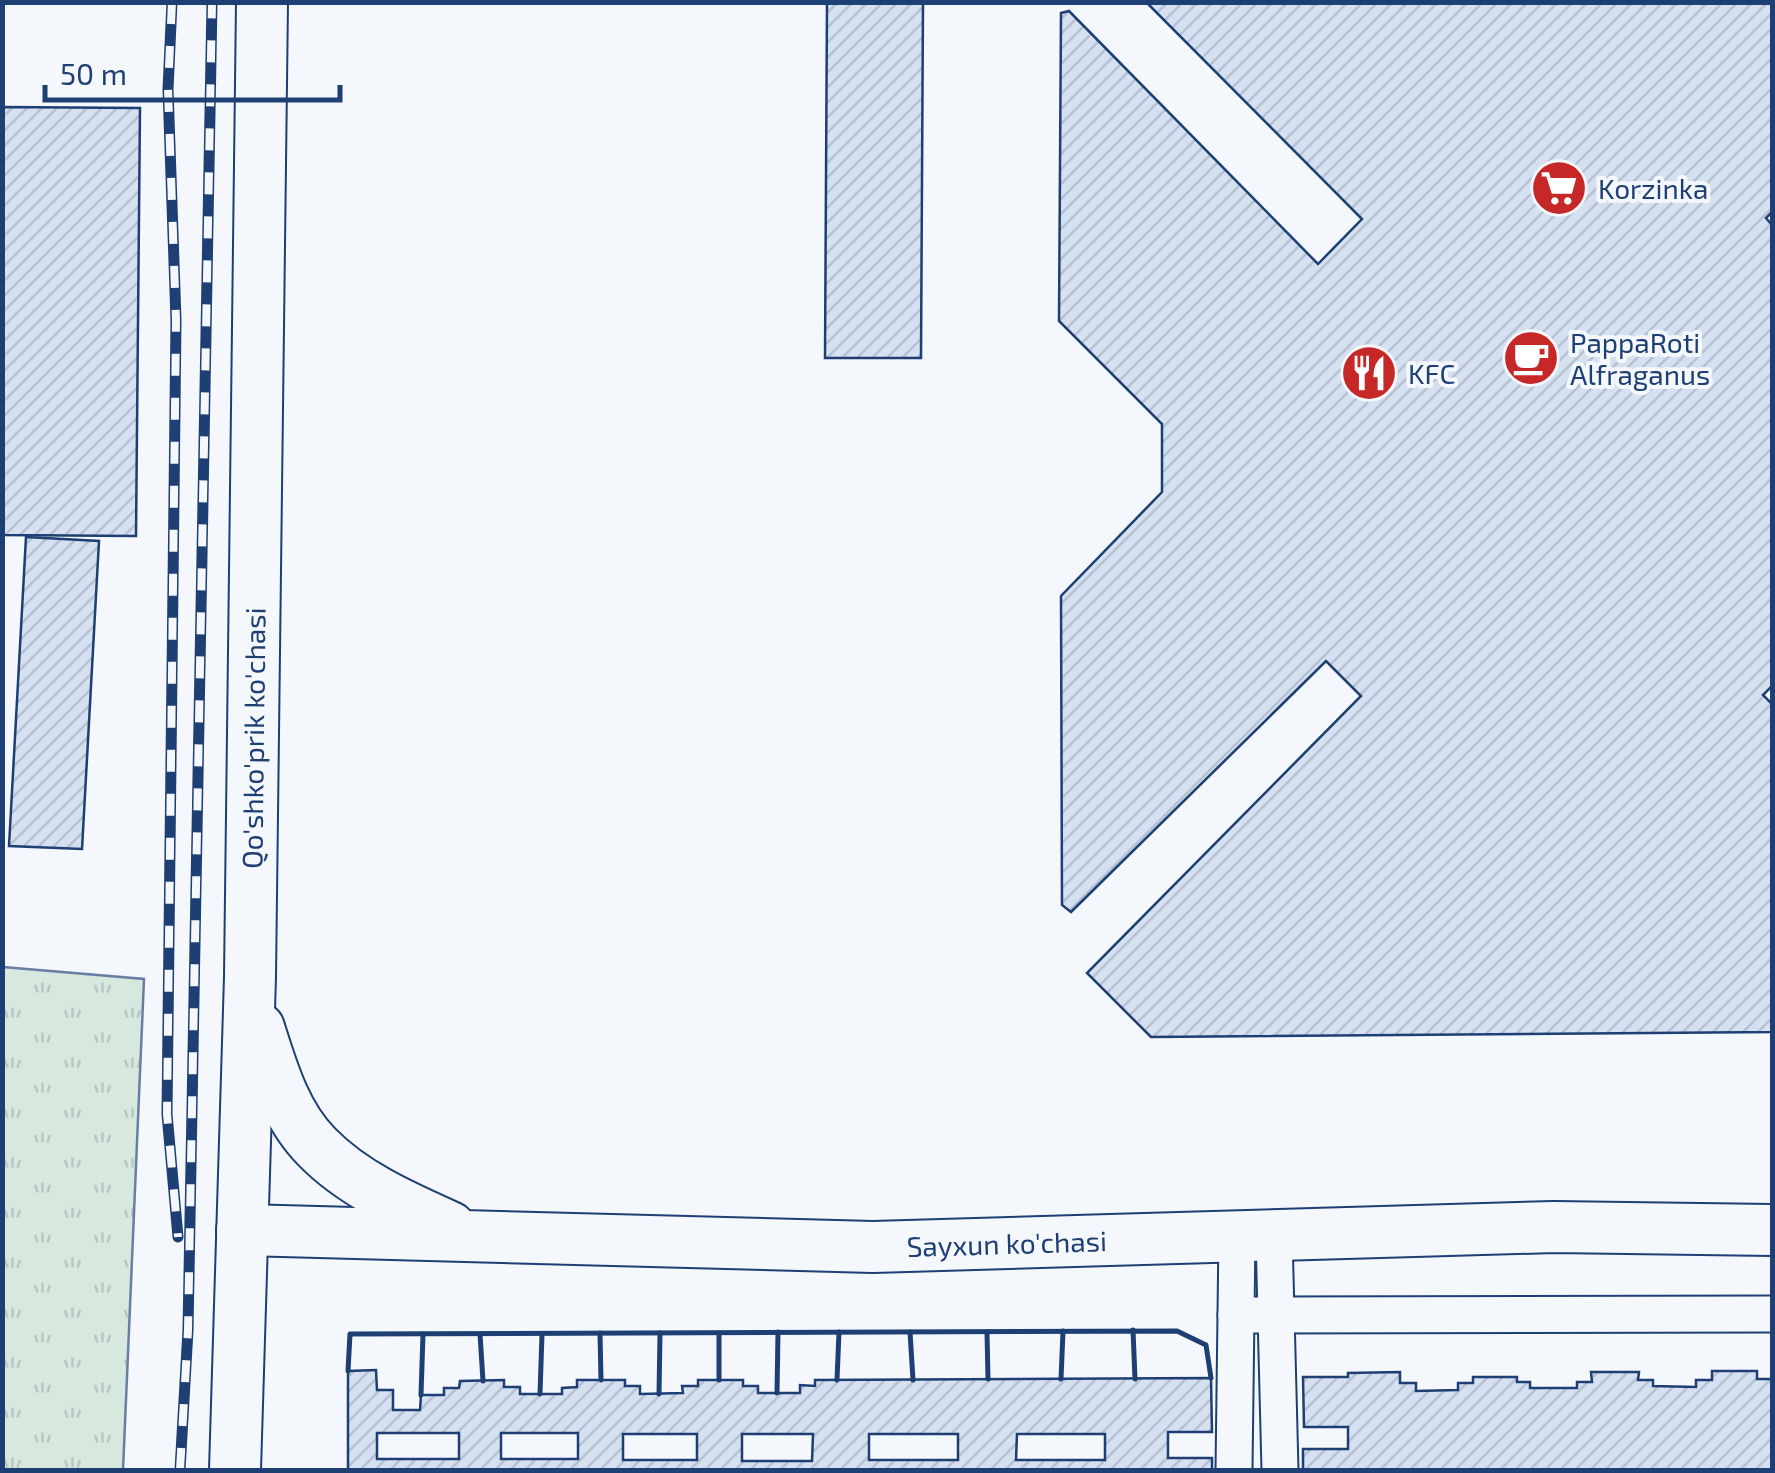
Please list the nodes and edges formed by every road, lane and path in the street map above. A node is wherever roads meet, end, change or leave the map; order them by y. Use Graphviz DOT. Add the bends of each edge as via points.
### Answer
graph roads {
  1 [pos="262,2"];
  2 [pos="250,977"];
  3 [pos="242,1230"];
  4 [pos="1772,1230"];
  5 [pos="469,1235"];
  6 [pos="1256,1236"];
  7 [pos="1236,1314"];
  8 [pos="1277,1314"];
  9 [pos="1772,1314"];
  10 [pos="236,1470"];
  11 [pos="1234,1470"];
  12 [pos="1280,1470"];
  1 -- 2 [label="street, Qo'shko'prik ko'chasi"];
  2 -- 3 [label="street, Qo'shko'prik ko'chasi"];
  2 -- 5 [label="street" via="272,1070 315,1145 388,1197"];
  3 -- 5 [label="street, Sayxun ko'chasi"];
  3 -- 10 [label="street, Qo'shko'prik ko'chasi"];
  4 -- 6 [label="street, Sayxun ko'chasi"];
  5 -- 6 [label="street, Sayxun ko'chasi" via="874,1247"];
  6 -- 7 [label="street"];
  6 -- 8 [label="street"];
  7 -- 8 [label="street"];
  7 -- 11 [label="street"];
  8 -- 9 [label="street"];
  8 -- 12 [label="street"];
}
